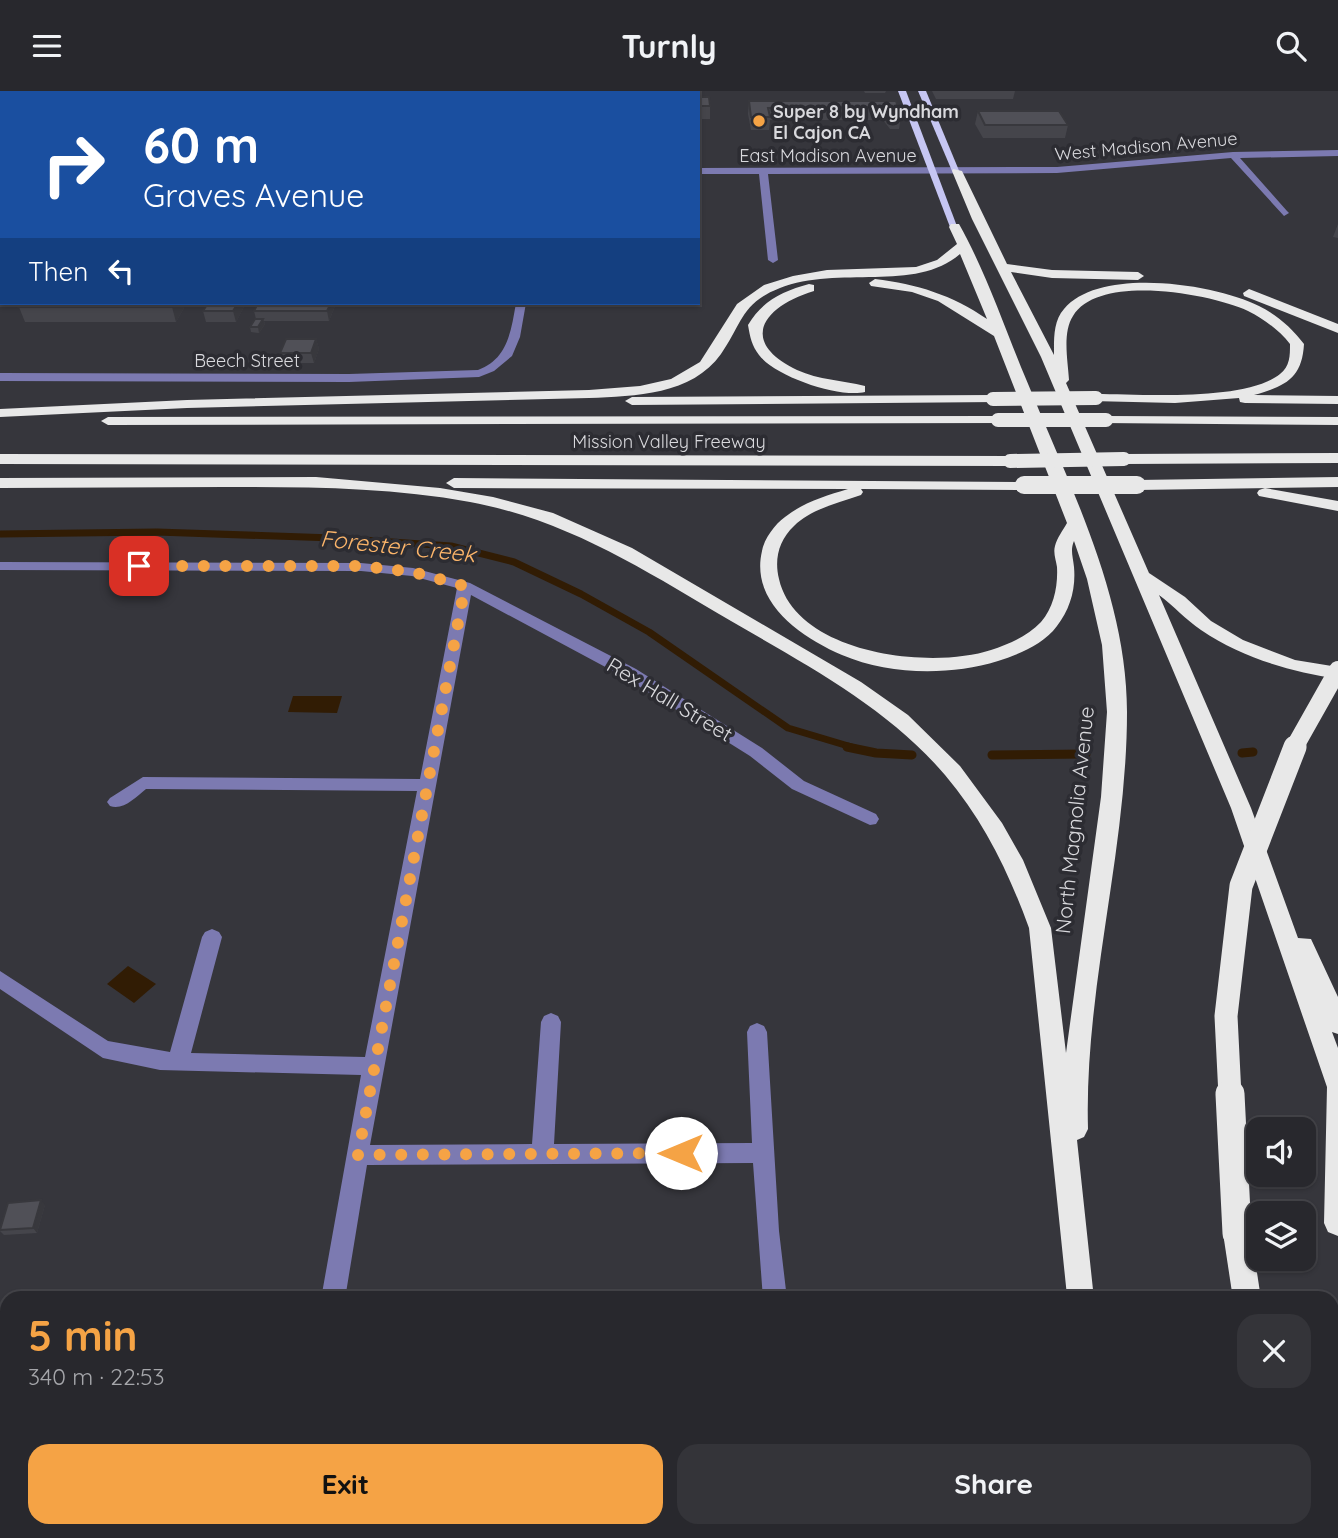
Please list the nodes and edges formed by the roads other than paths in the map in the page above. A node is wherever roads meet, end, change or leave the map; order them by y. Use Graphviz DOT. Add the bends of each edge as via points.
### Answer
graph roads {
  1 [pos="902,91"];
  2 [pos="922,91"];
  3 [pos="1338,153"];
  4 [pos="1233,155"];
  5 [pos="700,171"];
  6 [pos="763,171"];
  7 [pos="934,171"];
  8 [pos="957,171"];
  9 [pos="1284,213"];
  10 [pos="955,227"];
  11 [pos="963,245"];
  12 [pos="774,260"];
  13 [pos="1001,266"];
  14 [pos="520,305"];
  15 [pos="1338,329"];
  16 [pos="1002,335"];
  17 [pos="0,377"];
  18 [pos="1062,389"];
  19 [pos="986,399"];
  20 [pos="1162,399"];
  21 [pos="1338,400"];
  22 [pos="329,402"];
  23 [pos="0,412"];
  24 [pos="0,421"];
  25 [pos="1338,421"];
  26 [pos="1338,458"];
  27 [pos="0,459"];
  28 [pos="305,482"];
  29 [pos="1338,482"];
  30 [pos="0,483"];
  31 [pos="966,486"];
  32 [pos="1176,486"];
  33 [pos="1338,506"];
  34 [pos="1075,523"];
  35 [pos="0,566"];
  36 [pos="1143,577"];
  37 [pos="465,586"];
  38 [pos="1338,672"];
  39 [pos="427,785"];
  40 [pos="116,802"];
  41 [pos="1241,808"];
  42 [pos="870,819"];
  43 [pos="212,937"];
  44 [pos="0,979"];
  45 [pos="551,1022"];
  46 [pos="1338,1024"];
  47 [pos="757,1032"];
  48 [pos="178,1062"];
  49 [pos="373,1066"];
  50 [pos="1338,1083"];
  51 [pos="1338,1092"];
  52 [pos="542,1153"];
  53 [pos="765,1153"];
  54 [pos="358,1155"];
  55 [pos="1338,1223"];
  56 [pos="334,1291"];
  57 [pos="774,1291"];
  58 [pos="1080,1291"];
  59 [pos="1081,1291"];
  60 [pos="1246,1291"];
  1 -- 7 [label="main road, North Magnolia Avenue"];
  2 -- 8 [label="main road"];
  3 -- 4 [label="street, West Madison Avenue"];
  4 -- 8 [label="street, West Madison Avenue" via="1099,168"];
  4 -- 9 [label="street"];
  5 -- 6 [label="street, East Madison Avenue"];
  6 -- 7 [label="street, East Madison Avenue"];
  6 -- 12 [label="street"];
  7 -- 8 [label="street, East Madison Avenue"];
  7 -- 10 [label="main road, North Magnolia Avenue"];
  8 -- 13 [label="highway"];
  10 -- 11 [label="highway, North Magnolia Avenue"];
  11 -- 16 [label="highway, North Magnolia Avenue"];
  11 -- 22 [label="highway" via="944,261 922,269 809,275 766,289 737,310 710,361 676,381 653,388"];
  13 -- 15 [label="highway" via="1024,272 1199,281 1248,293"];
  13 -- 18 [label="highway"];
  14 -- 17 [label="street, Beech Street" via="507,359 479,373 349,378"];
  16 -- 19 [label="highway" via="950,300 913,288 874,283 800,291 766,309 755,325 758,344 771,360 800,376 873,391"];
  16 -- 34 [label="highway, North Magnolia Avenue"];
  18 -- 20 [label="highway" via="1063,325 1070,309 1101,293 1124,288 1159,288 1232,300 1267,316 1297,344 1297,363 1279,382 1236,394"];
  18 -- 36 [label="highway"];
  19 -- 20 [label="highway, bridge"];
  19 -- 22 [label="highway"];
  20 -- 21 [label="highway"];
  22 -- 23 [label="highway"];
  24 -- 25 [label="highway, Mission Valley Freeway, bridge"];
  26 -- 27 [label="highway, Mission Valley Freeway, bridge"];
  28 -- 30 [label="highway"];
  28 -- 31 [label="highway"];
  28 -- 58 [label="highway" via="466,495 570,523 637,557 871,697 951,768 1005,843 1027,887 1040,928"];
  29 -- 32 [label="highway"];
  31 -- 32 [label="highway, bridge"];
  31 -- 34 [label="highway" via="864,490 813,505 793,516 769,545 765,562 772,591 801,624 850,652 922,665 963,664 1029,641 1049,624 1063,603 1067,580 1063,548"];
  32 -- 33 [label="highway" via="1270,494"];
  34 -- 59 [label="highway, North Magnolia Avenue" via="1108,629 1118,710 1074,1112"];
  35 -- 37 [label="street, Rex Hall Street" via="361,566 413,572"];
  36 -- 38 [label="highway" via="1237,644 1292,665"];
  36 -- 41 [label="highway"];
  37 -- 39 [label="street"];
  37 -- 42 [label="street, Rex Hall Street" via="630,673 756,752 798,785"];
  38 -- 60 [label="highway, bridge" via="1291,753 1241,885 1226,1016 1237,1233"];
  39 -- 40 [label="street" via="143,783"];
  39 -- 49 [label="street"];
  41 -- 46 [label="highway"];
  41 -- 50 [label="highway"];
  43 -- 48 [label="street"];
  44 -- 48 [label="street" via="103,1049"];
  45 -- 52 [label="street"];
  47 -- 53 [label="street"];
  48 -- 49 [label="street"];
  49 -- 54 [label="street"];
  51 -- 55 [label="highway"];
  52 -- 53 [label="street"];
  52 -- 54 [label="street"];
  53 -- 57 [label="street"];
  54 -- 56 [label="street"];
}
